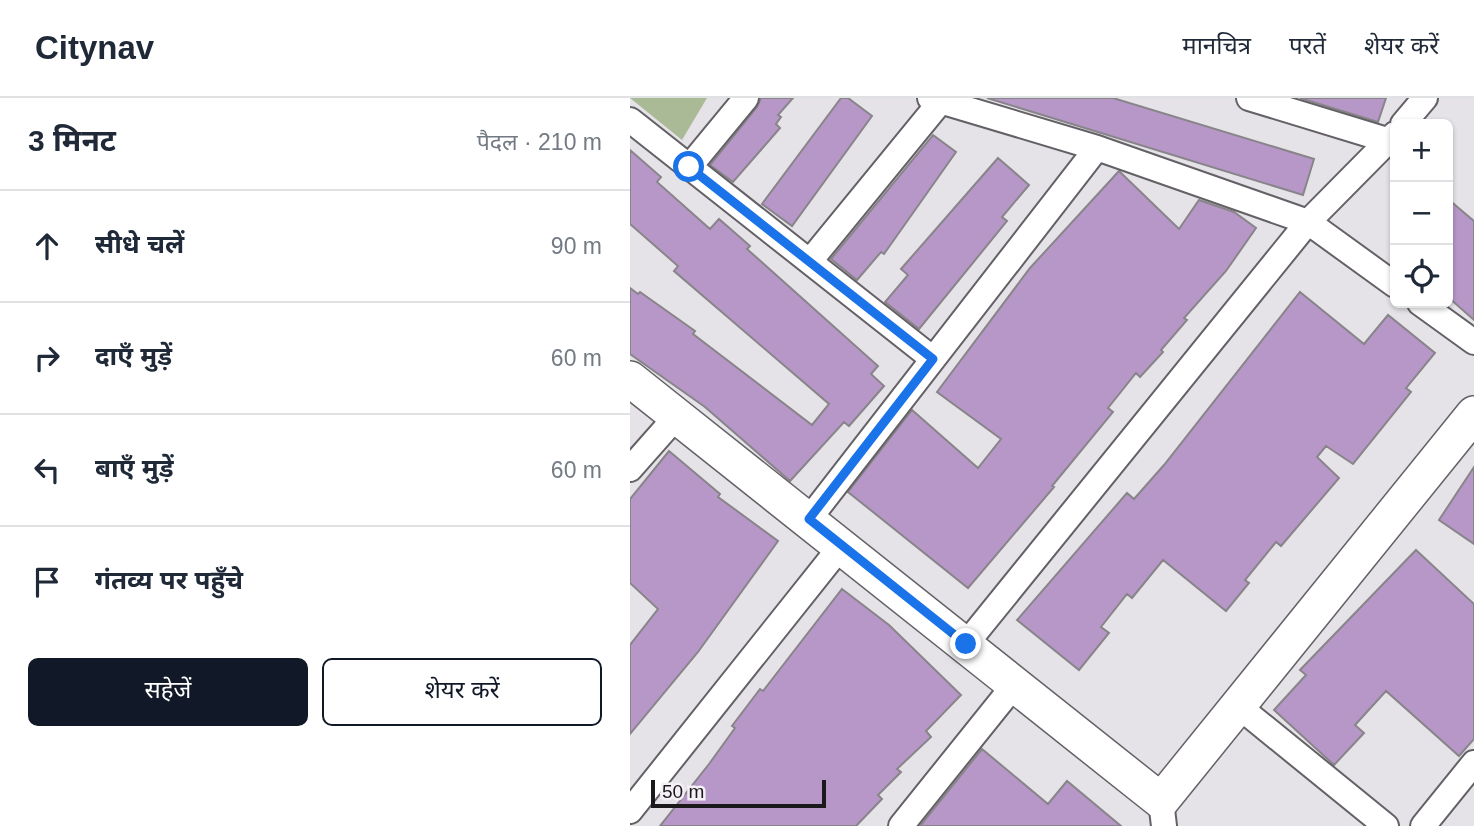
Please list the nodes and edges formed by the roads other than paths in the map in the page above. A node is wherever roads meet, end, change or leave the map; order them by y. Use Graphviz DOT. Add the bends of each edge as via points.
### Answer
graph roads {
  1 [pos="746,98"];
  2 [pos="1250,98"];
  3 [pos="1424,98"];
  4 [pos="935,100"];
  5 [pos="1407,119"];
  6 [pos="630,120"];
  7 [pos="1390,132"];
  8 [pos="1390,139"];
  9 [pos="1097,148"];
  10 [pos="690,166"];
  11 [pos="1308,222"];
  12 [pos="810,261"];
  13 [pos="1390,281"];
  14 [pos="1427,308"];
  15 [pos="1474,342"];
  16 [pos="933,359"];
  17 [pos="630,379"];
  18 [pos="1474,414"];
  19 [pos="676,417"];
  20 [pos="630,469"];
  21 [pos="809,519"];
  22 [pos="842,545"];
  23 [pos="966,644"];
  24 [pos="1015,684"];
  25 [pos="1237,705"];
  26 [pos="1474,763"];
  27 [pos="630,811"];
  28 [pos="1162,813"];
  29 [pos="901,826"];
  30 [pos="1386,826"];
  31 [pos="1423,826"];
  1 -- 10 [label="street"];
  2 -- 7 [label="street"];
  3 -- 5 [label="street"];
  4 -- 9 [label="street"];
  4 -- 12 [label="street"];
  6 -- 10 [label="street"];
  8 -- 11 [label="street"];
  9 -- 11 [label="street"];
  9 -- 16 [label="street"];
  10 -- 12 [label="street"];
  11 -- 13 [label="street"];
  11 -- 23 [label="street"];
  12 -- 16 [label="street"];
  14 -- 15 [label="street"];
  16 -- 21 [label="street"];
  17 -- 19 [label="street"];
  18 -- 25 [label="street"];
  19 -- 20 [label="street"];
  19 -- 21 [label="street"];
  21 -- 22 [label="street"];
  22 -- 23 [label="street"];
  22 -- 27 [label="street"];
  23 -- 24 [label="street"];
  24 -- 28 [label="street"];
  24 -- 29 [label="street"];
  25 -- 28 [label="street"];
  25 -- 30 [label="street"];
  26 -- 31 [label="street"];
}
